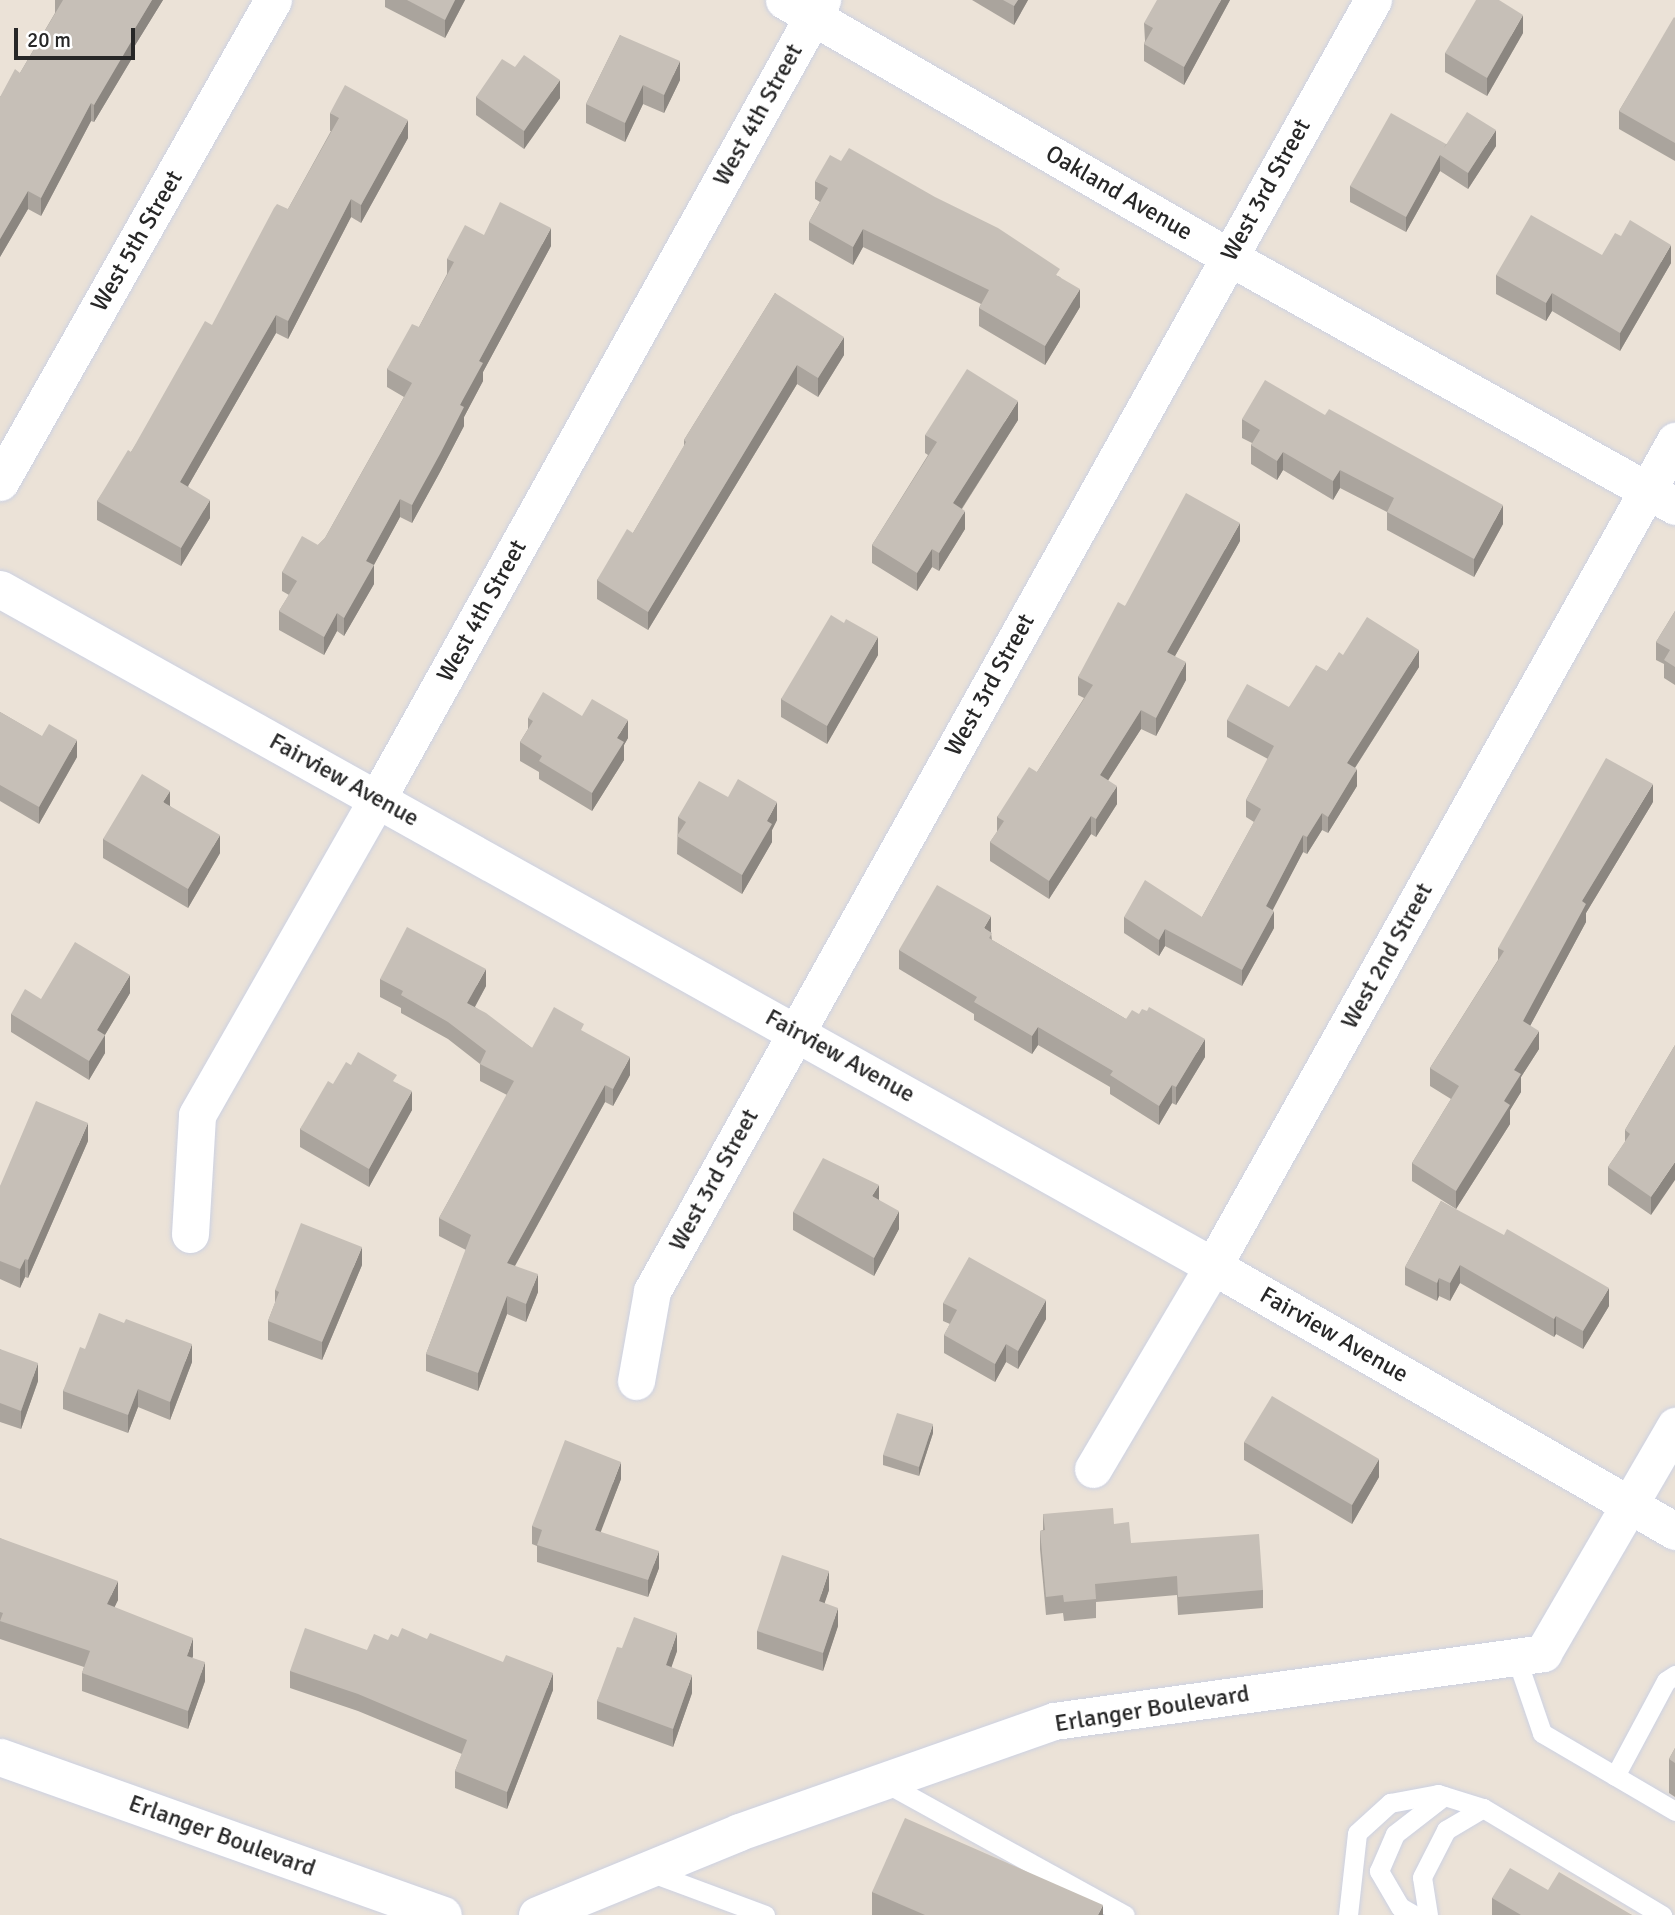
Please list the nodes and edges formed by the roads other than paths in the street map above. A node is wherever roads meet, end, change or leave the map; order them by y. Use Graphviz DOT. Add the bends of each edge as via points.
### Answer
graph roads {
  1 [pos="273,0"];
  2 [pos="1373,0"];
  3 [pos="806,5"];
  4 [pos="1229,257"];
  5 [pos="1675,441"];
  6 [pos="0,482"];
  7 [pos="1661,499"];
  8 [pos="0,589"];
  9 [pos="377,799"];
  10 [pos="797,1032"];
  11 [pos="190,1234"];
  12 [pos="1213,1266"];
  13 [pos="636,1381"];
  14 [pos="1675,1426"];
  15 [pos="1093,1469"];
  16 [pos="1631,1506"];
  17 [pos="1675,1531"];
  18 [pos="1516,1657"];
  19 [pos="1675,1675"];
  20 [pos="0,1757"];
  21 [pos="1615,1776"];
  22 [pos="884,1781"];
  23 [pos="1444,1796"];
  24 [pos="1483,1808"];
  25 [pos="1675,1811"];
  26 [pos="646,1871"];
  27 [pos="443,1915"];
  28 [pos="537,1915"];
  29 [pos="765,1915"];
  30 [pos="1125,1915"];
  31 [pos="1348,1915"];
  32 [pos="1414,1915"];
  33 [pos="1428,1915"];
  34 [pos="1661,1915"];
  1 -- 6 [label="street, West 5th Street"];
  2 -- 4 [label="street, West 3rd Street"];
  3 -- 4 [label="street, Oakland Avenue"];
  3 -- 9 [label="street, West 4th Street"];
  4 -- 7 [label="street, Oakland Avenue"];
  4 -- 10 [label="street, West 3rd Street"];
  5 -- 7 [label="street, West 2nd Street"];
  7 -- 12 [label="street, West 2nd Street"];
  8 -- 9 [label="street, Fairview Avenue"];
  9 -- 10 [label="street, Fairview Avenue"];
  9 -- 11 [label="street, West 4th Street" via="197,1115"];
  10 -- 12 [label="street, Fairview Avenue"];
  10 -- 13 [label="street, West 3rd Street" via="652,1291"];
  12 -- 15 [label="street, West 2nd Street"];
  12 -- 16 [label="street, Fairview Avenue"];
  14 -- 16 [label="street"];
  16 -- 17 [label="street, Fairview Avenue"];
  16 -- 18 [label="street, Erlanger Boulevard" via="1544,1653"];
  18 -- 21 [label="lane" via="1542,1733"];
  18 -- 22 [label="street, Erlanger Boulevard" via="1054,1721"];
  19 -- 21 [label="lane" via="1666,1681"];
  20 -- 27 [label="street, Erlanger Boulevard"];
  21 -- 25 [label="lane"];
  22 -- 26 [label="street, Erlanger Boulevard" via="739,1832"];
  22 -- 30 [label="lane"];
  23 -- 24 [label="lane"];
  23 -- 31 [label="lane" via="1390,1803 1357,1833"];
  23 -- 32 [label="lane" via="1395,1834 1379,1871 1401,1907"];
  24 -- 33 [label="lane" via="1446,1830 1422,1877"];
  24 -- 34 [label="lane"];
  26 -- 28 [label="street, Erlanger Boulevard"];
  26 -- 29 [label="lane"];
}
